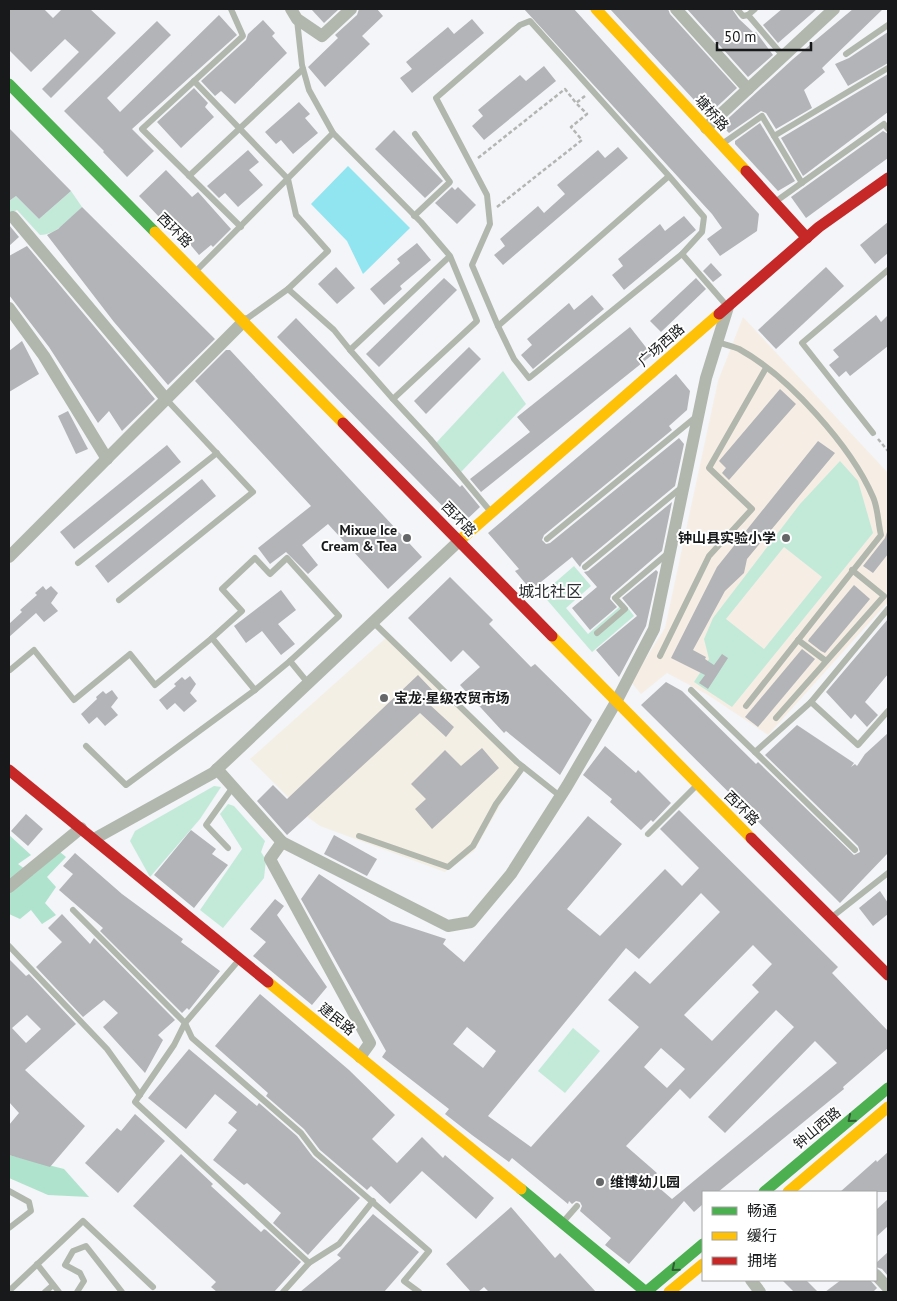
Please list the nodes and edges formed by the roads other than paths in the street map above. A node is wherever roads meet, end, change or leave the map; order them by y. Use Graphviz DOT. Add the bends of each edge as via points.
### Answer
graph roads {
  1 [pos="231,9"];
  2 [pos="351,9"];
  3 [pos="596,9"];
  4 [pos="676,9"];
  5 [pos="737,9"];
  6 [pos="755,9"];
  7 [pos="834,9"];
  8 [pos="294,14"];
  9 [pos="748,15"];
  10 [pos="888,25"];
  11 [pos="846,54"];
  12 [pos="784,56"];
  13 [pos="888,68"];
  14 [pos="302,69"];
  15 [pos="194,81"];
  16 [pos="9,84"];
  17 [pos="748,89"];
  18 [pos="887,125"];
  19 [pos="239,128"];
  20 [pos="706,128"];
  21 [pos="333,133"];
  22 [pos="415,134"];
  23 [pos="774,136"];
  24 [pos="721,145"];
  25 [pos="190,176"];
  26 [pos="669,176"];
  27 [pos="888,178"];
  28 [pos="288,179"];
  29 [pos="802,183"];
  30 [pos="774,203"];
  31 [pos="13,216"];
  32 [pos="414,216"];
  33 [pos="241,227"];
  34 [pos="807,238"];
  35 [pos="682,254"];
  36 [pos="450,256"];
  37 [pos="888,270"];
  38 [pos="196,272"];
  39 [pos="288,289"];
  40 [pos="728,307"];
  41 [pos="9,308"];
  42 [pos="244,321"];
  43 [pos="498,326"];
  44 [pos="717,342"];
  45 [pos="350,350"];
  46 [pos="766,368"];
  47 [pos="166,399"];
  48 [pos="393,399"];
  49 [pos="698,415"];
  50 [pos="873,433"];
  51 [pos="217,453"];
  52 [pos="107,459"];
  53 [pos="684,485"];
  54 [pos="492,513"];
  55 [pos="548,539"];
  56 [pos="459,541"];
  57 [pos="670,552"];
  58 [pos="9,557"];
  59 [pos="78,563"];
  60 [pos="585,567"];
  61 [pos="852,570"];
  62 [pos="119,600"];
  63 [pos="888,609"];
  64 [pos="373,622"];
  65 [pos="597,633"];
  66 [pos="212,638"];
  67 [pos="798,640"];
  68 [pos="660,656"];
  69 [pos="290,661"];
  70 [pos="826,661"];
  71 [pos="10,670"];
  72 [pos="308,683"];
  73 [pos="255,690"];
  74 [pos="691,690"];
  75 [pos="616,702"];
  76 [pos="810,702"];
  77 [pos="746,706"];
  78 [pos="888,711"];
  79 [pos="776,718"];
  80 [pos="86,746"];
  81 [pos="755,752"];
  82 [pos="524,767"];
  83 [pos="217,769"];
  84 [pos="9,770"];
  85 [pos="697,785"];
  86 [pos="233,787"];
  87 [pos="560,796"];
  88 [pos="81,828"];
  89 [pos="648,834"];
  90 [pos="359,836"];
  91 [pos="94,839"];
  92 [pos="282,842"];
  93 [pos="228,848"];
  94 [pos="855,850"];
  95 [pos="888,873"];
  96 [pos="9,887"];
  97 [pos="73,910"];
  98 [pos="832,918"];
  99 [pos="9,946"];
  100 [pos="240,959"];
  101 [pos="888,975"];
  102 [pos="185,1023"];
  103 [pos="360,1057"];
  104 [pos="888,1088"];
  105 [pos="140,1096"];
  106 [pos="888,1107"];
  107 [pos="9,1191"];
  108 [pos="765,1191"];
  109 [pos="792,1191"];
  110 [pos="373,1201"];
  111 [pos="578,1206"];
  112 [pos="562,1223"];
  113 [pos="9,1228"];
  114 [pos="702,1245"];
  115 [pos="309,1263"];
  116 [pos="37,1264"];
  117 [pos="702,1265"];
  118 [pos="877,1276"];
  119 [pos="752,1281"];
  120 [pos="53,1285"];
  121 [pos="152,1287"];
  122 [pos="888,1288"];
  123 [pos="9,1291"];
  124 [pos="45,1292"];
  125 [pos="59,1292"];
  126 [pos="78,1292"];
  127 [pos="122,1292"];
  128 [pos="283,1292"];
  129 [pos="419,1292"];
  130 [pos="646,1292"];
  131 [pos="669,1292"];
  132 [pos="760,1292"];
  1 -- 15 [label="lane" via="243,36"];
  2 -- 8 [label="street" via="322,36"];
  3 -- 20 [label="street, 塘桥路"];
  4 -- 17 [label="street"];
  5 -- 9 [label="lane" via="743,16"];
  6 -- 9 [label="lane"];
  7 -- 12 [label="street"];
  8 -- 14 [label="lane"];
  9 -- 12 [label="lane"];
  10 -- 11 [label="lane"];
  12 -- 17 [label="street"];
  13 -- 23 [label="lane"];
  14 -- 19 [label="lane"];
  14 -- 21 [label="lane" via="309,90"];
  15 -- 19 [label="lane"];
  15 -- 25 [label="lane" via="142,129"];
  16 -- 38 [label="street, 西环路"];
  17 -- 20 [label="street"];
  18 -- 29 [label="lane"];
  19 -- 25 [label="lane"];
  19 -- 28 [label="lane"];
  20 -- 24 [label="street, 塘桥路"];
  21 -- 28 [label="lane"];
  21 -- 32 [label="lane"];
  22 -- 32 [label="lane" via="450,182"];
  23 -- 24 [label="lane" via="762,116"];
  23 -- 29 [label="lane"];
  24 -- 30 [label="street, 塘桥路"];
  25 -- 33 [label="lane"];
  26 -- 35 [label="lane" via="704,217 702,232"];
  26 -- 43 [label="lane"];
  26 -- 43 [label="lane" via="530,21 520,25 436,98 487,195 490,224 472,265"];
  27 -- 34 [label="street, 广场西路"];
  28 -- 33 [label="lane"];
  28 -- 39 [label="lane" via="296,215 328,251"];
  29 -- 30 [label="lane"];
  30 -- 34 [label="street, 塘桥路"];
  31 -- 47 [label="street"];
  32 -- 36 [label="lane"];
  33 -- 38 [label="lane"];
  34 -- 40 [label="street, 广场西路"];
  35 -- 40 [label="lane"];
  35 -- 43 [label="lane" via="529,378 514,359"];
  36 -- 45 [label="lane"];
  36 -- 48 [label="lane" via="477,320"];
  37 -- 50 [label="lane" via="802,343"];
  38 -- 42 [label="street, 西环路"];
  39 -- 42 [label="lane"];
  39 -- 45 [label="lane" via="334,330"];
  40 -- 44 [label="street"];
  40 -- 54 [label="street, 广场西路"];
  41 -- 52 [label="street" via="44,356"];
  42 -- 47 [label="street"];
  42 -- 56 [label="street, 西环路"];
  44 -- 46 [label="lane" via="738,349"];
  44 -- 49 [label="street"];
  45 -- 48 [label="lane"];
  46 -- 61 [label="lane" via="809,407 856,465 874,499 881,534"];
  46 -- 68 [label="lane" via="709,468 752,509 709,556"];
  47 -- 51 [label="lane"];
  47 -- 52 [label="street"];
  48 -- 54 [label="lane"];
  49 -- 53 [label="street"];
  49 -- 55 [label="lane"];
  51 -- 59 [label="lane"];
  51 -- 62 [label="lane" via="253,492"];
  52 -- 58 [label="street"];
  53 -- 57 [label="street"];
  53 -- 60 [label="lane"];
  54 -- 56 [label="street, 广场西路"];
  56 -- 64 [label="street"];
  56 -- 75 [label="street, 西环路"];
  57 -- 65 [label="lane" via="615,598 625,609"];
  57 -- 75 [label="street" via="654,629"];
  61 -- 67 [label="lane"];
  61 -- 70 [label="lane" via="884,596"];
  63 -- 76 [label="lane"];
  64 -- 72 [label="street"];
  64 -- 82 [label="lane"];
  66 -- 69 [label="lane" via="242,611 222,588 255,558 270,574 287,558 339,616"];
  66 -- 71 [label="lane" via="156,685 130,654 74,700 34,650"];
  66 -- 73 [label="lane"];
  67 -- 70 [label="lane"];
  67 -- 77 [label="lane"];
  69 -- 72 [label="lane"];
  69 -- 73 [label="lane"];
  70 -- 79 [label="lane"];
  72 -- 83 [label="street"];
  73 -- 80 [label="lane" via="126,785"];
  74 -- 81 [label="lane"];
  75 -- 85 [label="street, 西环路"];
  75 -- 87 [label="street"];
  76 -- 78 [label="lane" via="858,744"];
  76 -- 81 [label="lane"];
  81 -- 94 [label="lane"];
  82 -- 87 [label="lane"];
  82 -- 90 [label="lane" via="496,804 473,846 448,867"];
  83 -- 86 [label="street"];
  83 -- 91 [label="street"];
  84 -- 88 [label="street, 建民路"];
  85 -- 89 [label="lane"];
  85 -- 98 [label="street, 西环路"];
  86 -- 92 [label="street"];
  86 -- 93 [label="lane" via="206,825"];
  87 -- 92 [label="street" via="510,874 471,922 448,926"];
  88 -- 91 [label="street, 建民路"];
  88 -- 96 [label="street"];
  91 -- 100 [label="street, 建民路"];
  92 -- 103 [label="street" via="270,859 370,1043"];
  95 -- 98 [label="lane"];
  97 -- 102 [label="lane"];
  98 -- 101 [label="street, 西环路"];
  99 -- 105 [label="lane" via="107,1049"];
  100 -- 102 [label="lane"];
  100 -- 103 [label="street, 建民路"];
  102 -- 105 [label="lane"];
  102 -- 110 [label="lane" via="192,1038"];
  103 -- 112 [label="street, 建民路"];
  104 -- 108 [label="street, 钟山西路, one-way"];
  105 -- 115 [label="lane" via="135,1102"];
  106 -- 109 [label="street"];
  107 -- 113 [label="lane" via="29,1202 30,1211"];
  110 -- 115 [label="lane" via="339,1244"];
  110 -- 129 [label="lane" via="429,1251 404,1281"];
  111 -- 112 [label="lane"];
  112 -- 130 [label="street, 建民路"];
  114 -- 130 [label="street, one-way"];
  115 -- 128 [label="lane"];
  116 -- 120 [label="lane"];
  116 -- 121 [label="lane" via="83,1221"];
  116 -- 123 [label="lane"];
  117 -- 131 [label="street"];
  118 -- 122 [label="street"];
  119 -- 132 [label="street"];
  120 -- 124 [label="lane"];
  120 -- 125 [label="lane"];
  126 -- 127 [label="lane" via="84,1281 80,1273 65,1265 73,1252 86,1246"];
}
